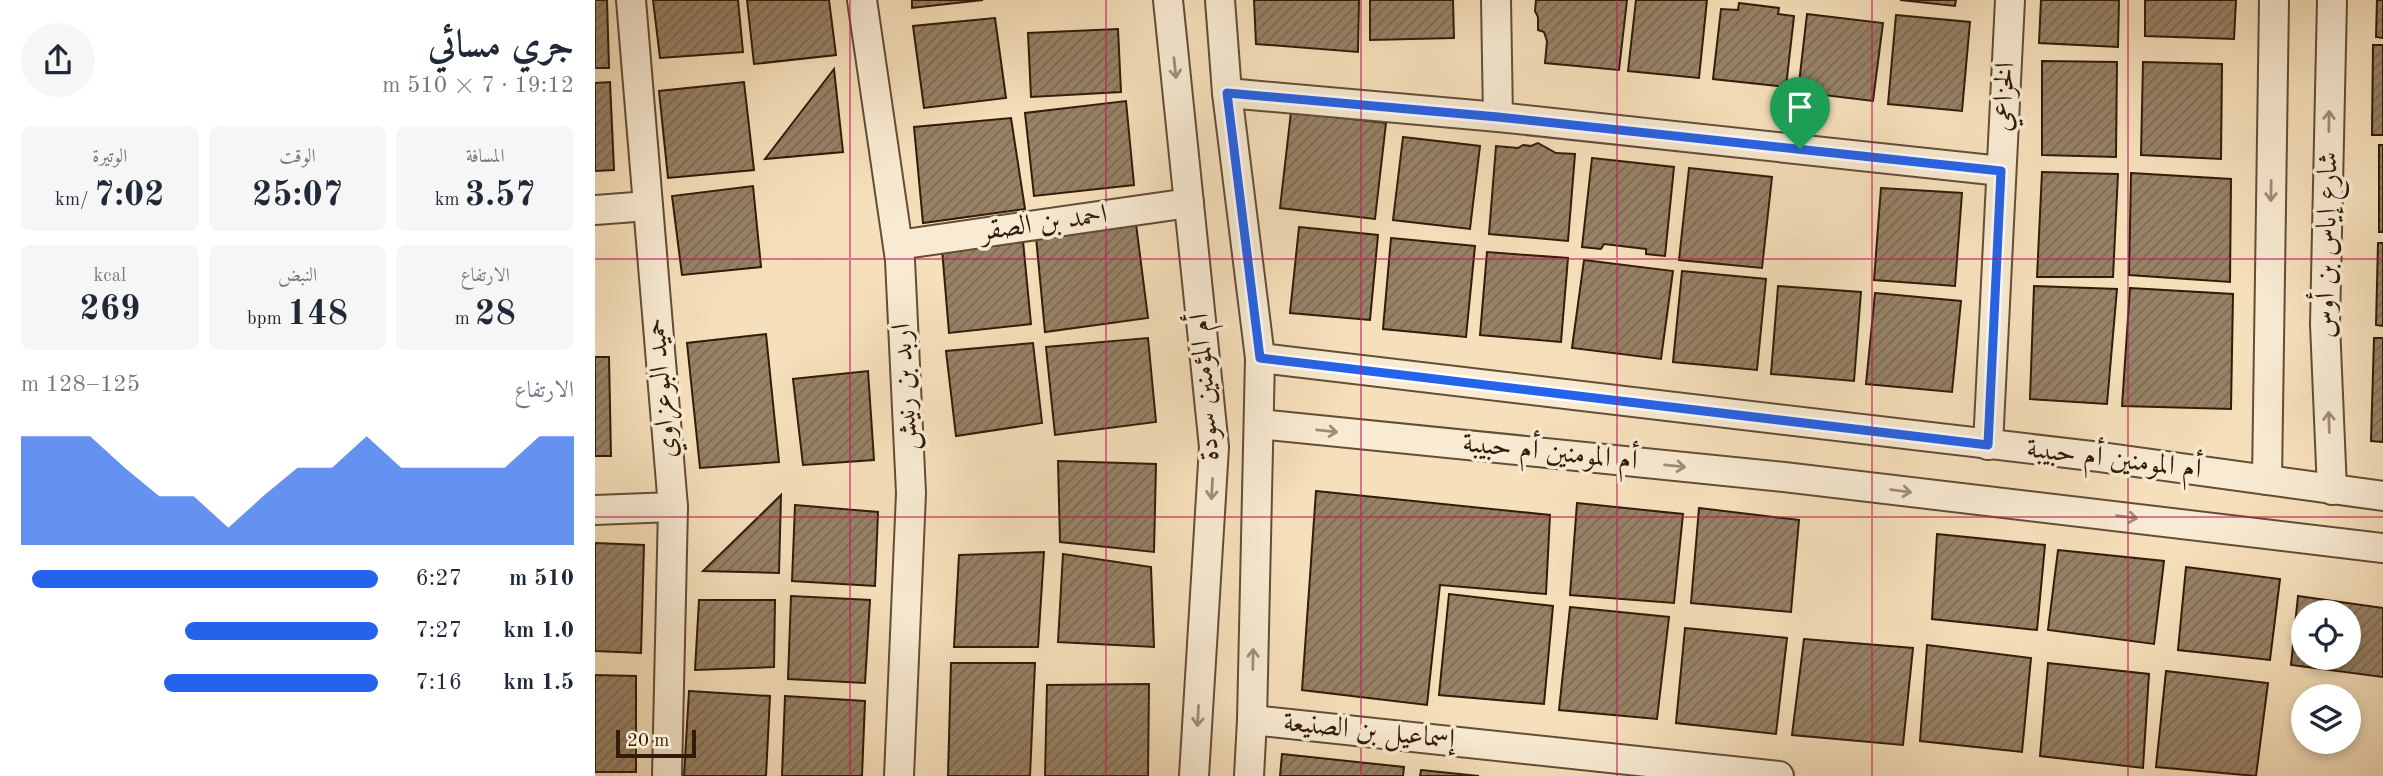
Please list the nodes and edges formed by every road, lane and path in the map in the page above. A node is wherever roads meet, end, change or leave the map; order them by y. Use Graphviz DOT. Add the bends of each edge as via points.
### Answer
graph roads {
  1 [pos="631,0"];
  2 [pos="862,0"];
  3 [pos="1168,0"];
  4 [pos="1220,0"];
  5 [pos="1496,0"];
  6 [pos="2010,0"];
  7 [pos="2274,0"];
  8 [pos="2332,0"];
  9 [pos="1227,93"];
  10 [pos="1498,117"];
  11 [pos="2001,171"];
  12 [pos="1189,203"];
  13 [pos="648,206"];
  14 [pos="595,210"];
  15 [pos="898,244"];
  16 [pos="1260,358"];
  17 [pos="1259,424"];
  18 [pos="1988,445"];
  19 [pos="2267,480"];
  20 [pos="2332,490"];
  21 [pos="2383,496"];
  22 [pos="673,507"];
  23 [pos="595,510"];
  24 [pos="2383,548"];
  25 [pos="1252,720"];
  26 [pos="667,776"];
  27 [pos="899,776"];
  28 [pos="1194,776"];
  29 [pos="1249,776"];
  30 [pos="1779,776"];
  1 -- 13 [label="street, حميد البوعزاوي"];
  2 -- 15 [label="street, اربد بن رنيش"];
  3 -- 12 [label="street, أم المؤمنين سودة, one-way"];
  4 -- 9 [label="street, أم المؤمنين سودة"];
  5 -- 10 [label="street"];
  6 -- 11 [label="street, الخزاعي"];
  7 -- 19 [label="street, شارع إياس بن أوس, one-way"];
  20 -- 8 [label="street, شارع إياس بن أوس, one-way" via="2325,324"];
  9 -- 10 [label="street"];
  9 -- 16 [label="street, أم المؤمنين سودة"];
  10 -- 11 [label="street"];
  11 -- 18 [label="street, الخزاعي"];
  12 -- 15 [label="street, احمد بن الصقر"];
  12 -- 28 [label="street, أم المؤمنين سودة, one-way" via="1214,447"];
  13 -- 14 [label="street"];
  13 -- 22 [label="street, حميد البوعزاوي"];
  15 -- 27 [label="street, اربد بن رنيش" via="911,493"];
  16 -- 17 [label="street, أم المؤمنين سودة"];
  16 -- 18 [label="street, أم المومنين أم حبيبة"];
  17 -- 24 [label="street, أم المومنين أم حبيبة, one-way" via="1784,477"];
  25 -- 17 [label="street, أم المؤمنين سودة, one-way"];
  18 -- 19 [label="street, أم المومنين أم حبيبة"];
  19 -- 20 [label="street, أم المومنين أم حبيبة"];
  20 -- 21 [label="street, أم المومنين أم حبيبة"];
  22 -- 23 [label="street"];
  22 -- 26 [label="street, حميد البوعزاوي"];
  25 -- 29 [label="street, أم المؤمنين سودة"];
  25 -- 30 [label="street, إسماعيل بن الصنيعة"];
}
